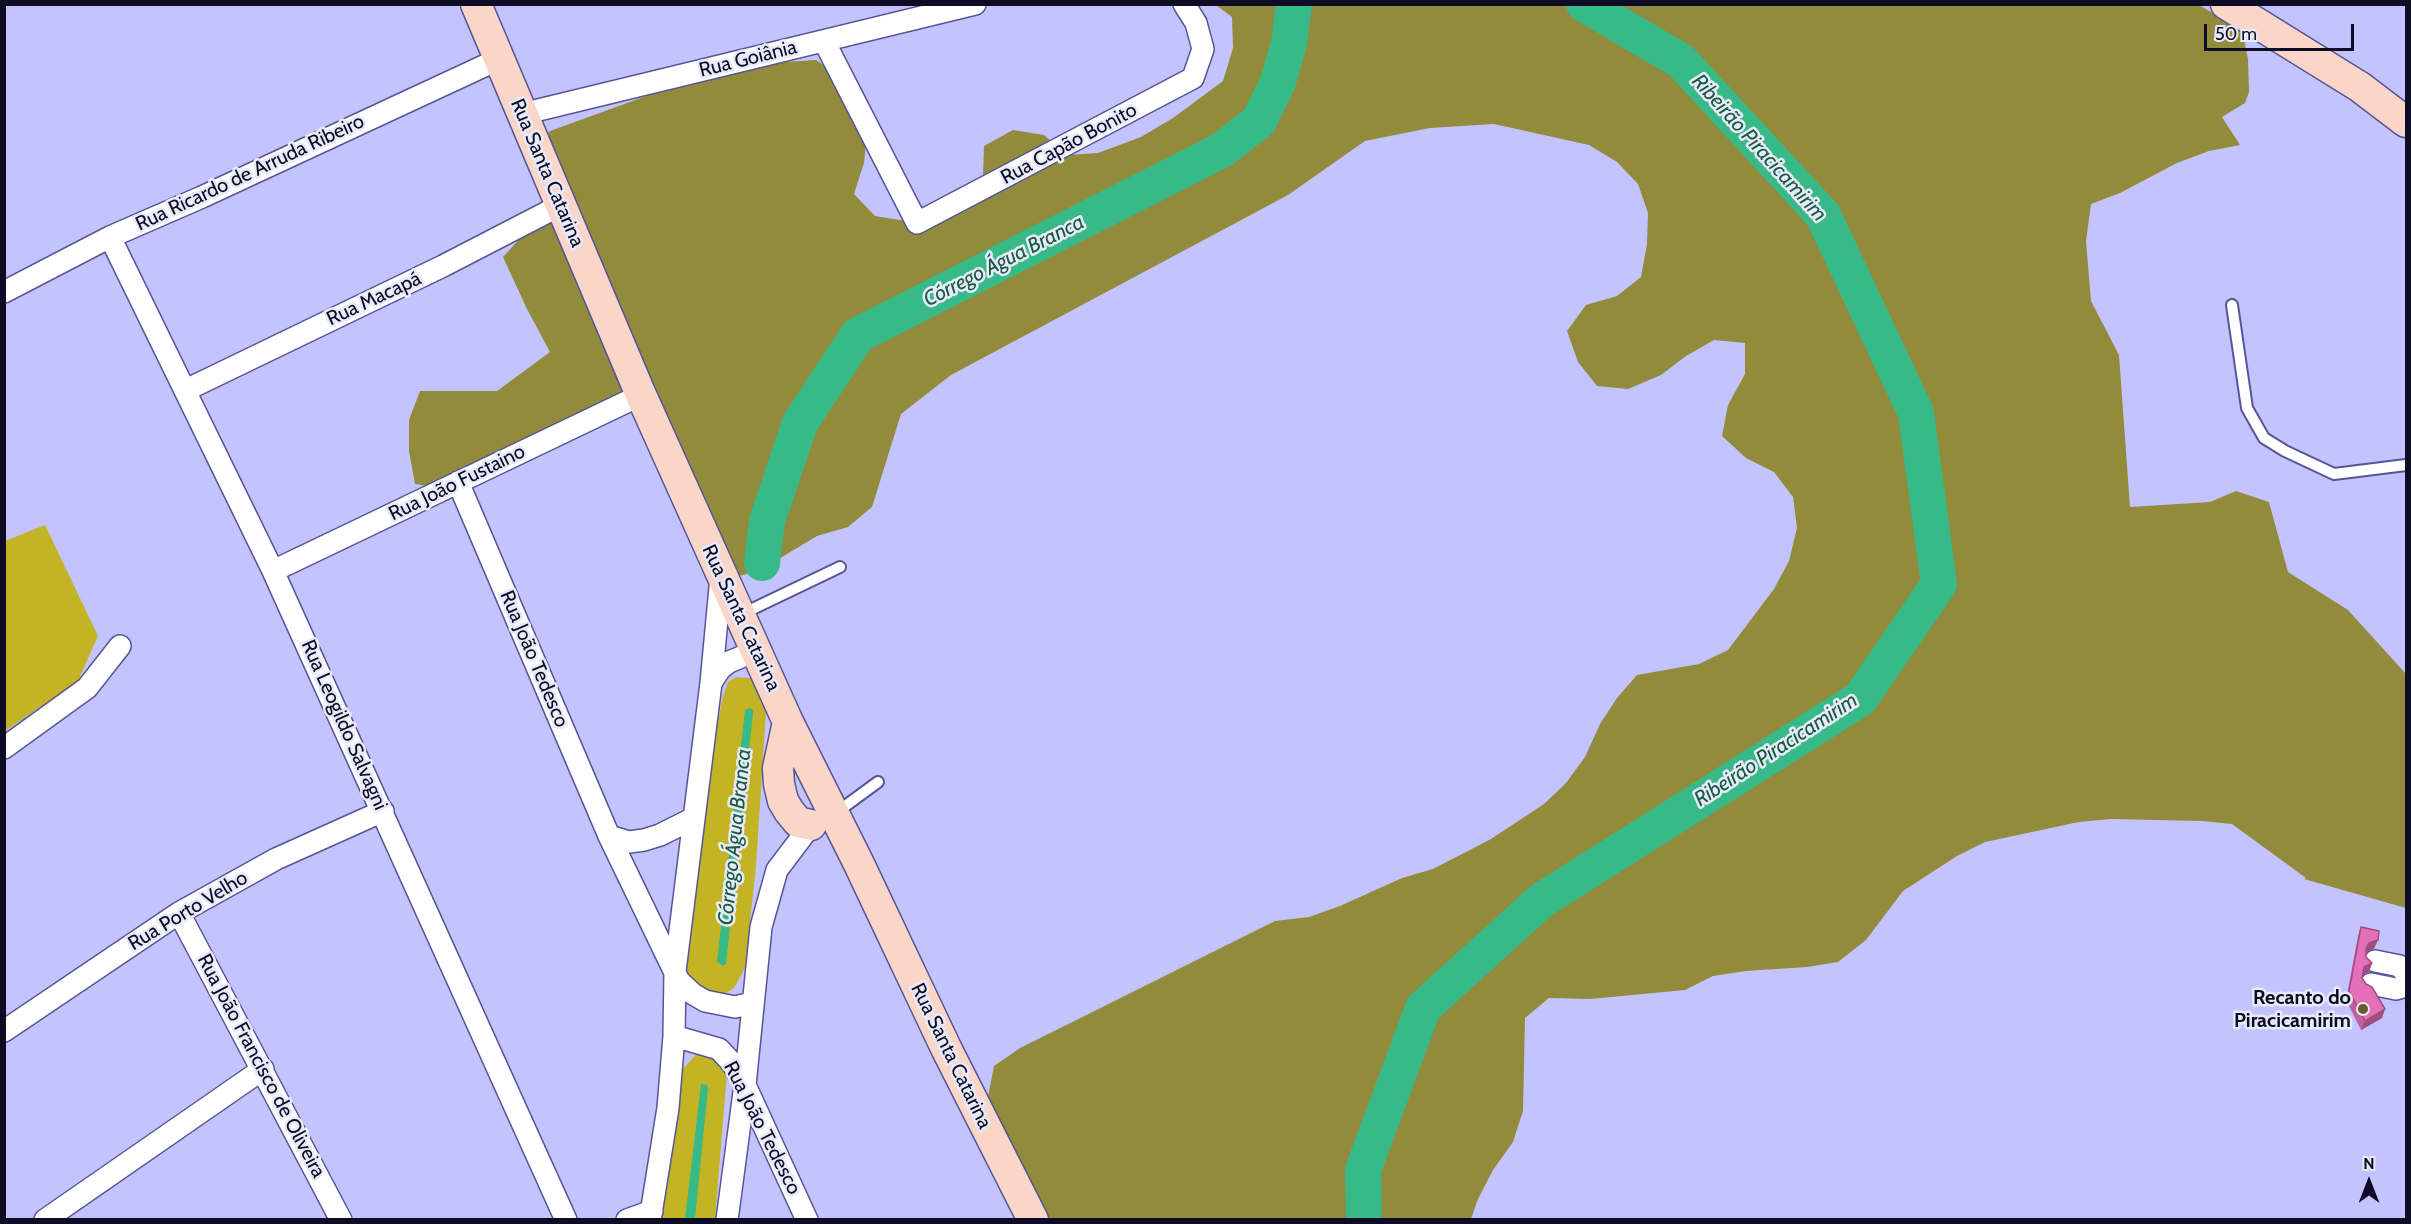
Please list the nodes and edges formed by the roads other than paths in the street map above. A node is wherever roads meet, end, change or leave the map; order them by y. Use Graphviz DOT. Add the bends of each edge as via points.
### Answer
graph roads {
  1 [pos="476,4"];
  2 [pos="975,4"];
  3 [pos="1184,4"];
  4 [pos="2226,4"];
  5 [pos="2260,4"];
  6 [pos="824,41"];
  7 [pos="499,58"];
  8 [pos="2406,96"];
  9 [pos="522,114"];
  10 [pos="2406,122"];
  11 [pos="561,205"];
  12 [pos="110,237"];
  13 [pos="4,292"];
  14 [pos="2232,305"];
  15 [pos="186,390"];
  16 [pos="641,395"];
  17 [pos="2406,465"];
  18 [pos="458,482"];
  19 [pos="840,567"];
  20 [pos="273,571"];
  21 [pos="721,577"];
  22 [pos="739,615"];
  23 [pos="120,646"];
  24 [pos="758,656"];
  25 [pos="711,683"];
  26 [pos="788,722"];
  27 [pos="4,748"];
  28 [pos="878,782"];
  29 [pos="383,811"];
  30 [pos="694,818"];
  31 [pos="822,819"];
  32 [pos="609,836"];
  33 [pos="179,913"];
  34 [pos="2375,961"];
  35 [pos="675,971"];
  36 [pos="2406,974"];
  37 [pos="2371,984"];
  38 [pos="2406,986"];
  39 [pos="752,1003"];
  40 [pos="4,1030"];
  41 [pos="674,1036"];
  42 [pos="263,1069"];
  43 [pos="745,1084"];
  44 [pos="554,1191"];
  45 [pos="651,1215"];
  46 [pos="334,1216"];
  47 [pos="45,1220"];
  48 [pos="566,1220"];
  49 [pos="580,1220"];
  50 [pos="627,1220"];
  51 [pos="727,1220"];
  52 [pos="807,1220"];
  53 [pos="1033,1220"];
  1 -- 7 [label="street, Rua Santa Catarina"];
  2 -- 6 [label="street, Rua Goiânia"];
  3 -- 6 [label="street, Rua Capão Bonito" via="1196,23 1203,49 1193,78 916,223"];
  4 -- 10 [label="street" via="2360,87"];
  5 -- 8 [label="street"];
  6 -- 9 [label="street, Rua Goiânia"];
  7 -- 9 [label="street, Rua Santa Catarina"];
  7 -- 12 [label="street, Rua Ricardo de Arruda Ribeiro"];
  9 -- 11 [label="street, Rua Santa Catarina"];
  11 -- 15 [label="street, Rua Macapá"];
  11 -- 16 [label="street, Rua Santa Catarina"];
  12 -- 13 [label="street, Rua Ricardo de Arruda Ribeiro"];
  12 -- 15 [label="street, Rua Leogildo Salvagni"];
  14 -- 17 [label="lane" via="2247,408 2264,438 2334,474"];
  15 -- 20 [label="street, Rua Leogildo Salvagni"];
  16 -- 18 [label="street, Rua João Fustaino"];
  16 -- 21 [label="street, Rua Santa Catarina"];
  18 -- 20 [label="street, Rua João Fustaino"];
  18 -- 32 [label="street, Rua João Tedesco"];
  19 -- 22 [label="lane"];
  20 -- 29 [label="street, Rua Leogildo Salvagni"];
  21 -- 22 [label="street, Rua Santa Catarina"];
  21 -- 25 [label="street"];
  22 -- 24 [label="street, Rua Santa Catarina"];
  23 -- 27 [label="street" via="87,688"];
  24 -- 25 [label="street" via="746,655 729,662"];
  24 -- 26 [label="street, Rua Santa Catarina"];
  25 -- 30 [label="street"];
  26 -- 31 [label="street, Rua Santa Catarina"];
  26 -- 31 [label="street" via="778,768 783,801 798,822"];
  28 -- 31 [label="lane"];
  29 -- 33 [label="street, Rua Porto Velho" via="276,859"];
  29 -- 44 [label="street, Rua Leogildo Salvagni"];
  30 -- 32 [label="street" via="645,840 629,842"];
  30 -- 35 [label="street"];
  31 -- 39 [label="street" via="777,870 761,927"];
  31 -- 53 [label="street, Rua Santa Catarina" via="946,1048"];
  32 -- 35 [label="street, Rua João Tedesco"];
  33 -- 40 [label="street, Rua Porto Velho"];
  33 -- 42 [label="street, Rua João Francisco de Oliveira"];
  34 -- 36 [label="street" via="2400,966"];
  35 -- 39 [label="street, Rua João Tedesco" via="679,981 705,1001 735,1007"];
  35 -- 41 [label="street"];
  37 -- 38 [label="street" via="2396,989"];
  39 -- 43 [label="street"];
  41 -- 43 [label="street, Rua João Tedesco" via="719,1049"];
  41 -- 45 [label="street" via="668,1108"];
  42 -- 46 [label="street, Rua João Francisco de Oliveira"];
  42 -- 47 [label="street"];
  43 -- 51 [label="street"];
  43 -- 52 [label="street, Rua João Tedesco"];
  44 -- 48 [label="street, Rua Leogildo Salvagni"];
  44 -- 49 [label="street"];
  45 -- 50 [label="street"];
}
